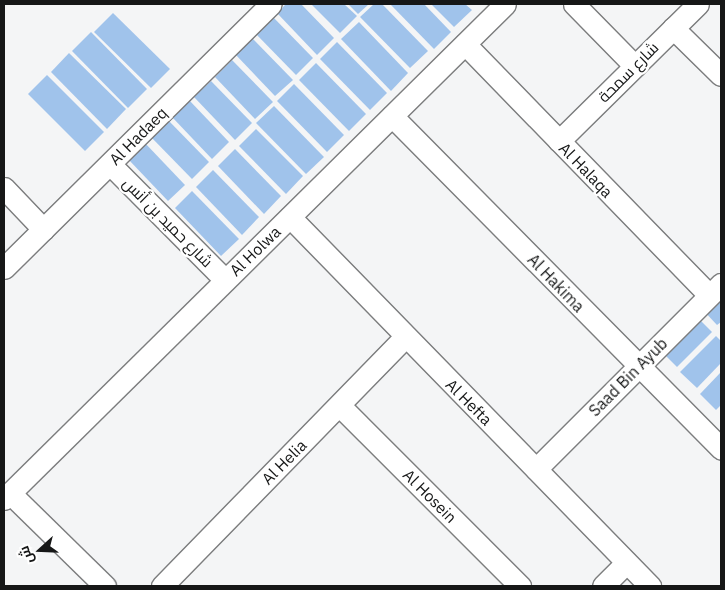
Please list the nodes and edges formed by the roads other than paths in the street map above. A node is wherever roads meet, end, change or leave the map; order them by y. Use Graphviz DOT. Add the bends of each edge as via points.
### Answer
graph roads {
  1 [pos="271,4"];
  2 [pos="505,4"];
  3 [pos="574,4"];
  4 [pos="698,4"];
  5 [pos="673,28"];
  6 [pos="465,44"];
  7 [pos="635,66"];
  8 [pos="721,75"];
  9 [pos="392,116"];
  10 [pos="559,141"];
  11 [pos="110,164"];
  12 [pos="4,188"];
  13 [pos="290,217"];
  14 [pos="44,229"];
  15 [pos="4,268"];
  16 [pos="225,280"];
  17 [pos="715,289"];
  18 [pos="405,337"];
  19 [pos="639,367"];
  20 [pos="340,406"];
  21 [pos="721,448"];
  22 [pos="536,469"];
  23 [pos="7,496"];
  24 [pos="626,563"];
  25 [pos="105,586"];
  26 [pos="162,586"];
  27 [pos="520,586"];
  28 [pos="603,586"];
  29 [pos="650,586"];
  1 -- 11 [label="street, Al Hadaeq"];
  2 -- 6 [label="street, Al Holwa"];
  3 -- 7 [label="street"];
  4 -- 5 [label="street, شارع سمحة"];
  5 -- 7 [label="street, شارع سمحة"];
  5 -- 8 [label="street"];
  6 -- 9 [label="street, Al Holwa"];
  6 -- 10 [label="street, Al Halaqa"];
  7 -- 10 [label="street, شارع سمحة"];
  9 -- 13 [label="street, Al Holwa"];
  9 -- 19 [label="street, Al Hakima"];
  10 -- 17 [label="street, Al Halaqa"];
  11 -- 14 [label="street, Al Hadaeq"];
  11 -- 16 [label="street, شارع حميد بن أنس"];
  12 -- 14 [label="street"];
  13 -- 16 [label="street, Al Holwa"];
  13 -- 18 [label="street, Al Hefta"];
  14 -- 15 [label="street, Al Hadaeq"];
  16 -- 23 [label="street, Al Holwa"];
  17 -- 19 [label="street, Saad Bin Ayub"];
  18 -- 20 [label="street, Al Helia"];
  18 -- 22 [label="street, Al Hefta"];
  19 -- 21 [label="street, Al Hakima"];
  19 -- 22 [label="street, Saad Bin Ayub"];
  20 -- 26 [label="street, Al Helia"];
  20 -- 27 [label="street, Al Hosein"];
  22 -- 24 [label="street, Al Hefta"];
  23 -- 25 [label="street"];
  24 -- 28 [label="street"];
  24 -- 29 [label="street, Al Hefta"];
}
